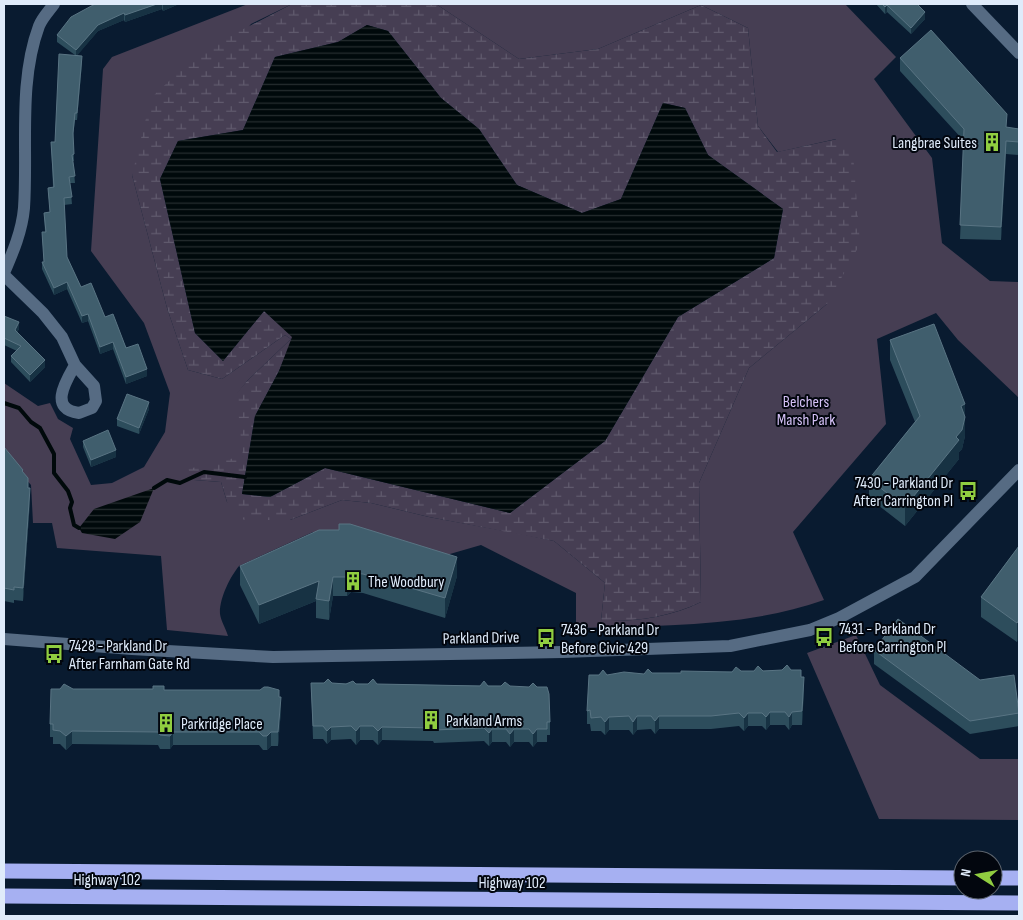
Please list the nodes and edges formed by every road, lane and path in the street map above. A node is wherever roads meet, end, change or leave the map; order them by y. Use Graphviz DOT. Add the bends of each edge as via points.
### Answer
graph roads {
  1 [pos="54,4"];
  2 [pos="972,4"];
  3 [pos="1019,53"];
  4 [pos="4,274"];
  5 [pos="75,365"];
  6 [pos="1019,470"];
  7 [pos="4,639"];
  8 [pos="4,871"];
  9 [pos="953,878"];
  10 [pos="1003,878"];
  11 [pos="1019,878"];
  12 [pos="4,896"];
  13 [pos="1019,903"];
  1 -- 4 [label="street" via="40,24 31,52 24,136 24,209 15,247"];
  2 -- 3 [label="street"];
  4 -- 5 [label="street" via="62,337"];
  6 -- 7 [label="street, Parkland Drive" via="916,577 810,630 730,646 273,657"];
  8 -- 9 [label="highway, Highway 102"];
  10 -- 11 [label="highway"];
  12 -- 13 [label="highway, Highway 102"];
}
